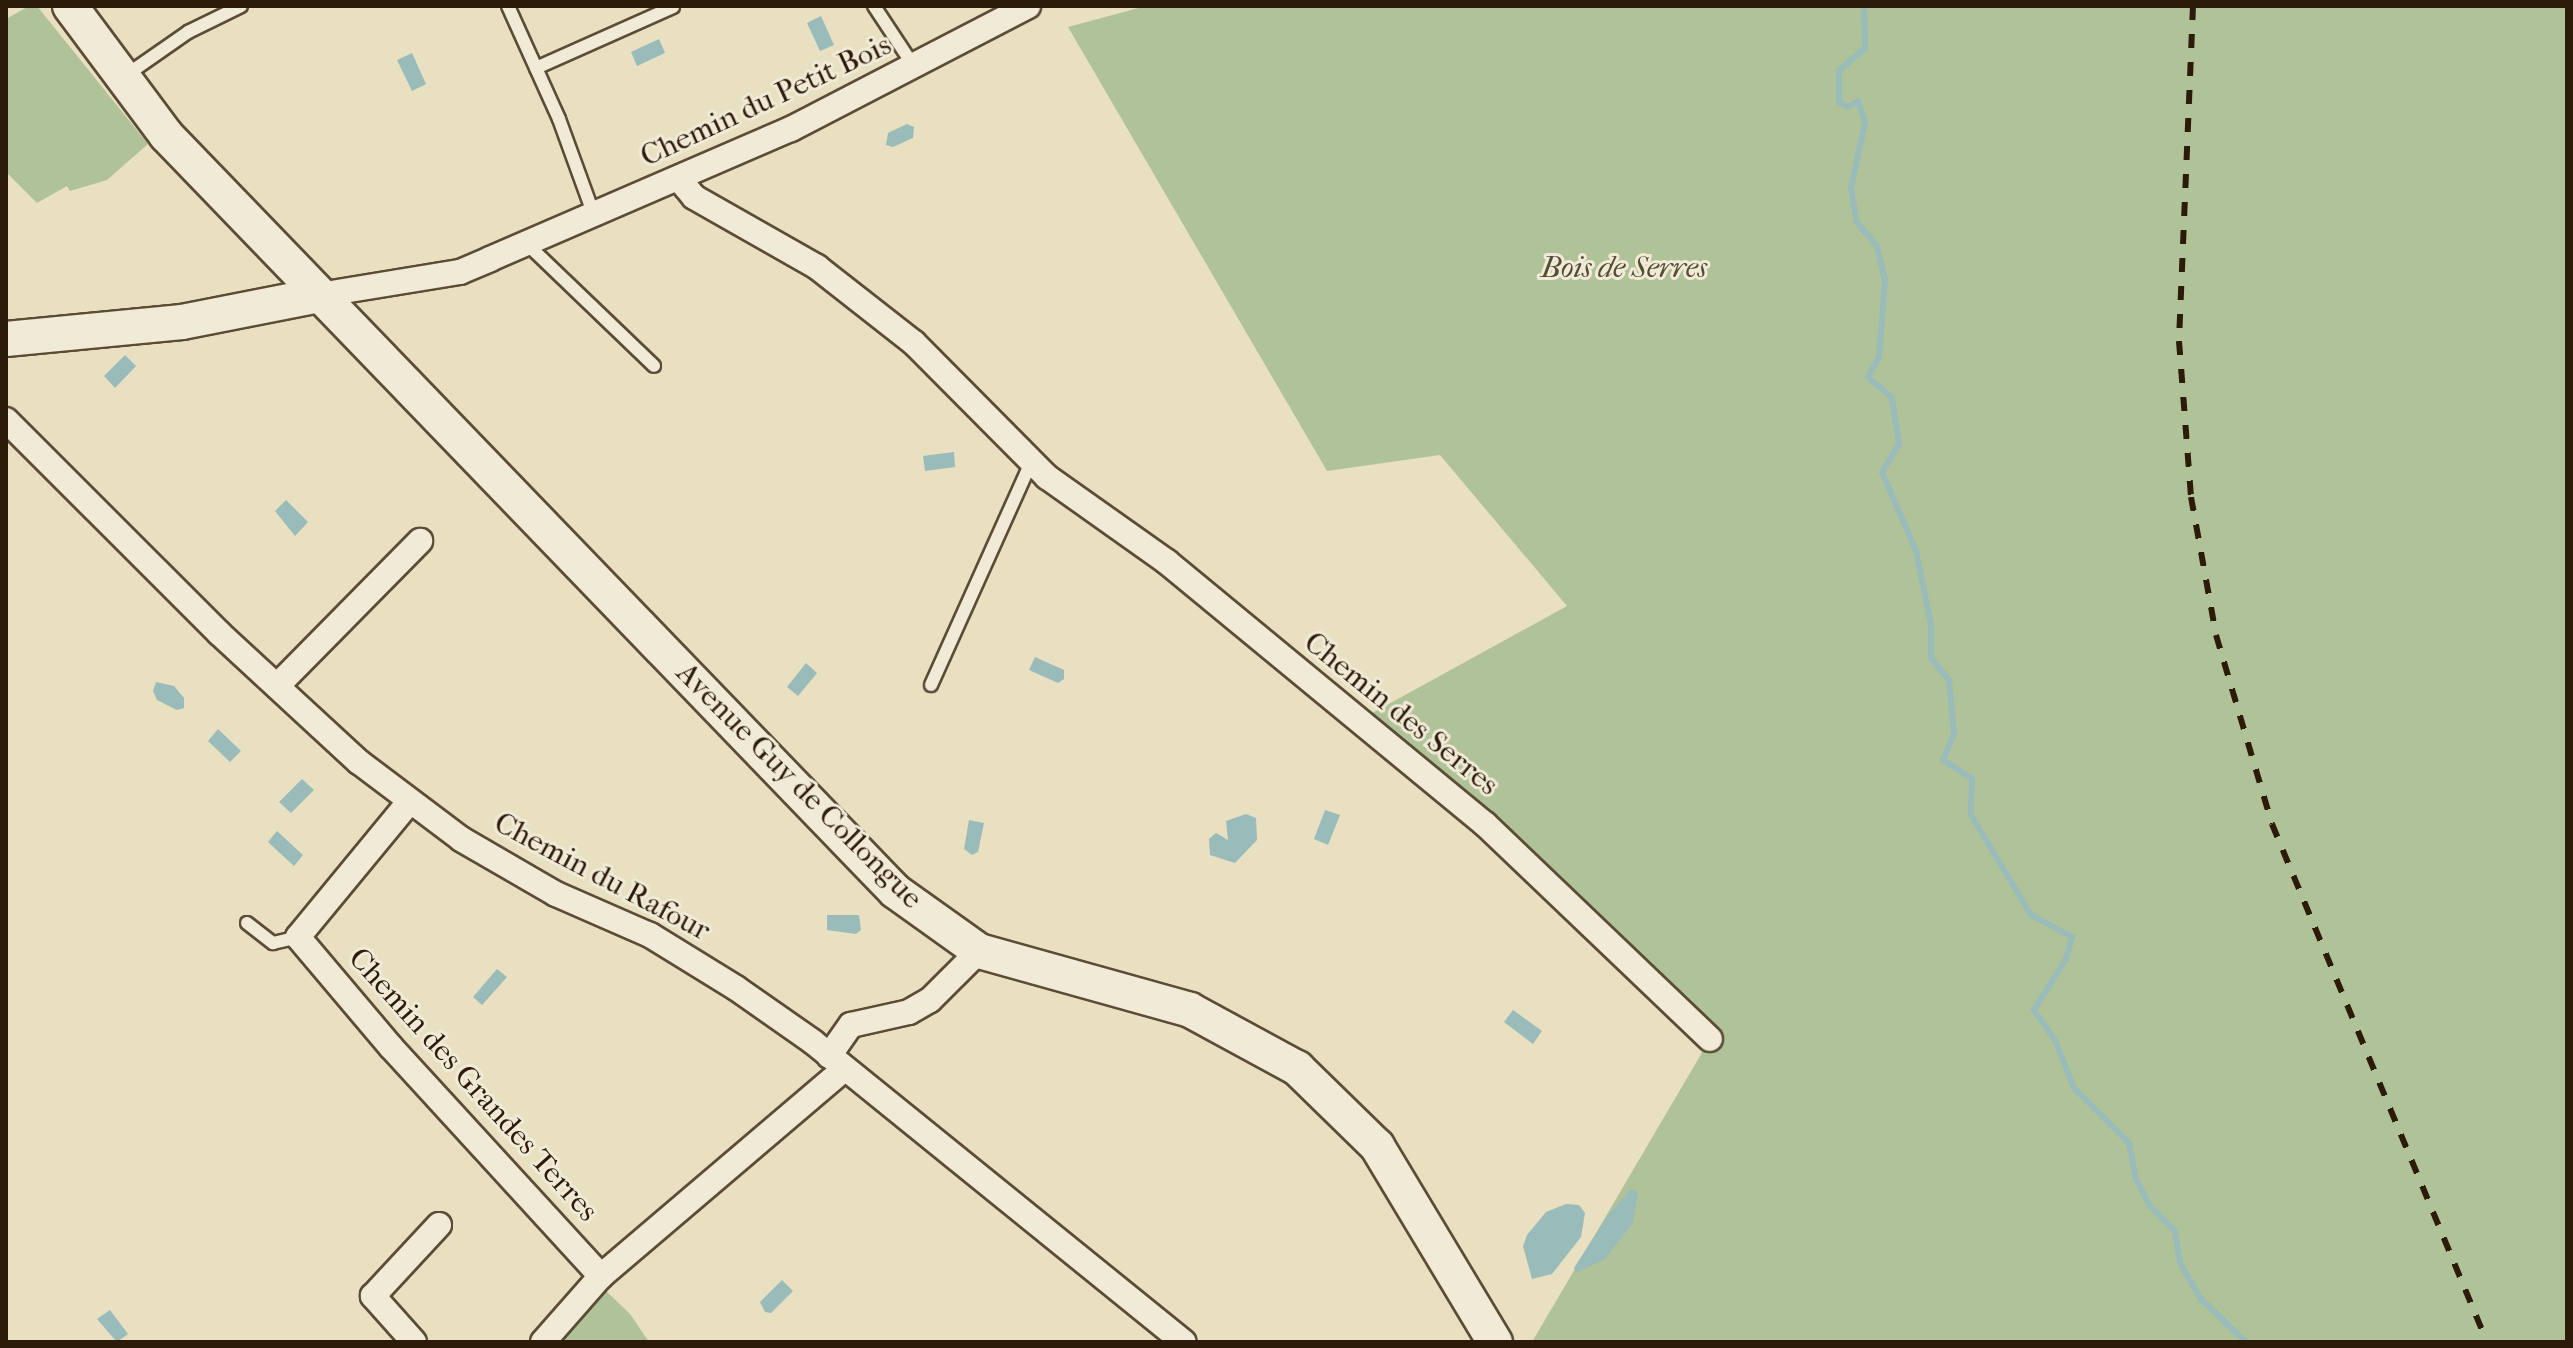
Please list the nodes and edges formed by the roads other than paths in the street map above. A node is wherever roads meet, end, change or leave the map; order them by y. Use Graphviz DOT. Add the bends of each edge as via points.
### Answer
graph roads {
  1 [pos="70,6"];
  2 [pos="241,6"];
  3 [pos="508,6"];
  4 [pos="874,6"];
  5 [pos="1028,6"];
  6 [pos="673,7"];
  7 [pos="536,68"];
  8 [pos="915,68"];
  9 [pos="135,69"];
  10 [pos="679,179"];
  11 [pos="594,215"];
  12 [pos="527,244"];
  13 [pos="319,295"];
  14 [pos="6,339"];
  15 [pos="654,366"];
  16 [pos="6,420"];
  17 [pos="1031,462"];
  18 [pos="420,541"];
  19 [pos="931,685"];
  20 [pos="277,686"];
  21 [pos="410,801"];
  22 [pos="247,923"];
  23 [pos="298,937"];
  24 [pos="979,951"];
  25 [pos="1710,1039"];
  26 [pos="836,1063"];
  27 [pos="439,1225"];
  28 [pos="601,1276"];
  29 [pos="414,1342"];
  30 [pos="543,1342"];
  31 [pos="1184,1342"];
  32 [pos="1495,1342"];
  1 -- 13 [label="main road, Avenue Guy de Collongue" via="166,135"];
  2 -- 9 [label="lane" via="188,32"];
  3 -- 7 [label="lane"];
  4 -- 8 [label="lane"];
  5 -- 8 [label="street, Chemin du Petit Bois"];
  6 -- 7 [label="lane"];
  7 -- 11 [label="lane"];
  8 -- 10 [label="street, Chemin du Petit Bois"];
  10 -- 11 [label="street, Chemin du Petit Bois"];
  10 -- 17 [label="street, Chemin des Serres" via="694,197 817,267 914,343"];
  11 -- 12 [label="street, Chemin du Petit Bois"];
  12 -- 13 [label="street, Chemin du Petit Bois" via="460,272"];
  12 -- 15 [label="lane"];
  13 -- 14 [label="main road" via="182,322"];
  13 -- 24 [label="main road, Avenue Guy de Collongue" via="365,362 488,465 895,891"];
  16 -- 20 [label="street, Chemin du Rafour"];
  17 -- 19 [label="lane"];
  17 -- 25 [label="street, Chemin des Serres" via="1167,562 1470,812"];
  18 -- 20 [label="street"];
  20 -- 21 [label="street, Chemin du Rafour"];
  21 -- 23 [label="street"];
  21 -- 26 [label="street, Chemin du Rafour" via="461,839 556,894 692,958"];
  22 -- 23 [label="lane" via="273,943"];
  23 -- 28 [label="street, Chemin des Grandes Terres"];
  24 -- 26 [label="street" via="930,1000 909,1012 851,1025"];
  24 -- 32 [label="main road, Avenue Guy de Collongue" via="1190,1010 1297,1068 1377,1146"];
  26 -- 28 [label="street"];
  26 -- 31 [label="street, Chemin du Rafour"];
  27 -- 29 [label="street" via="373,1296"];
  28 -- 30 [label="street"];
}
